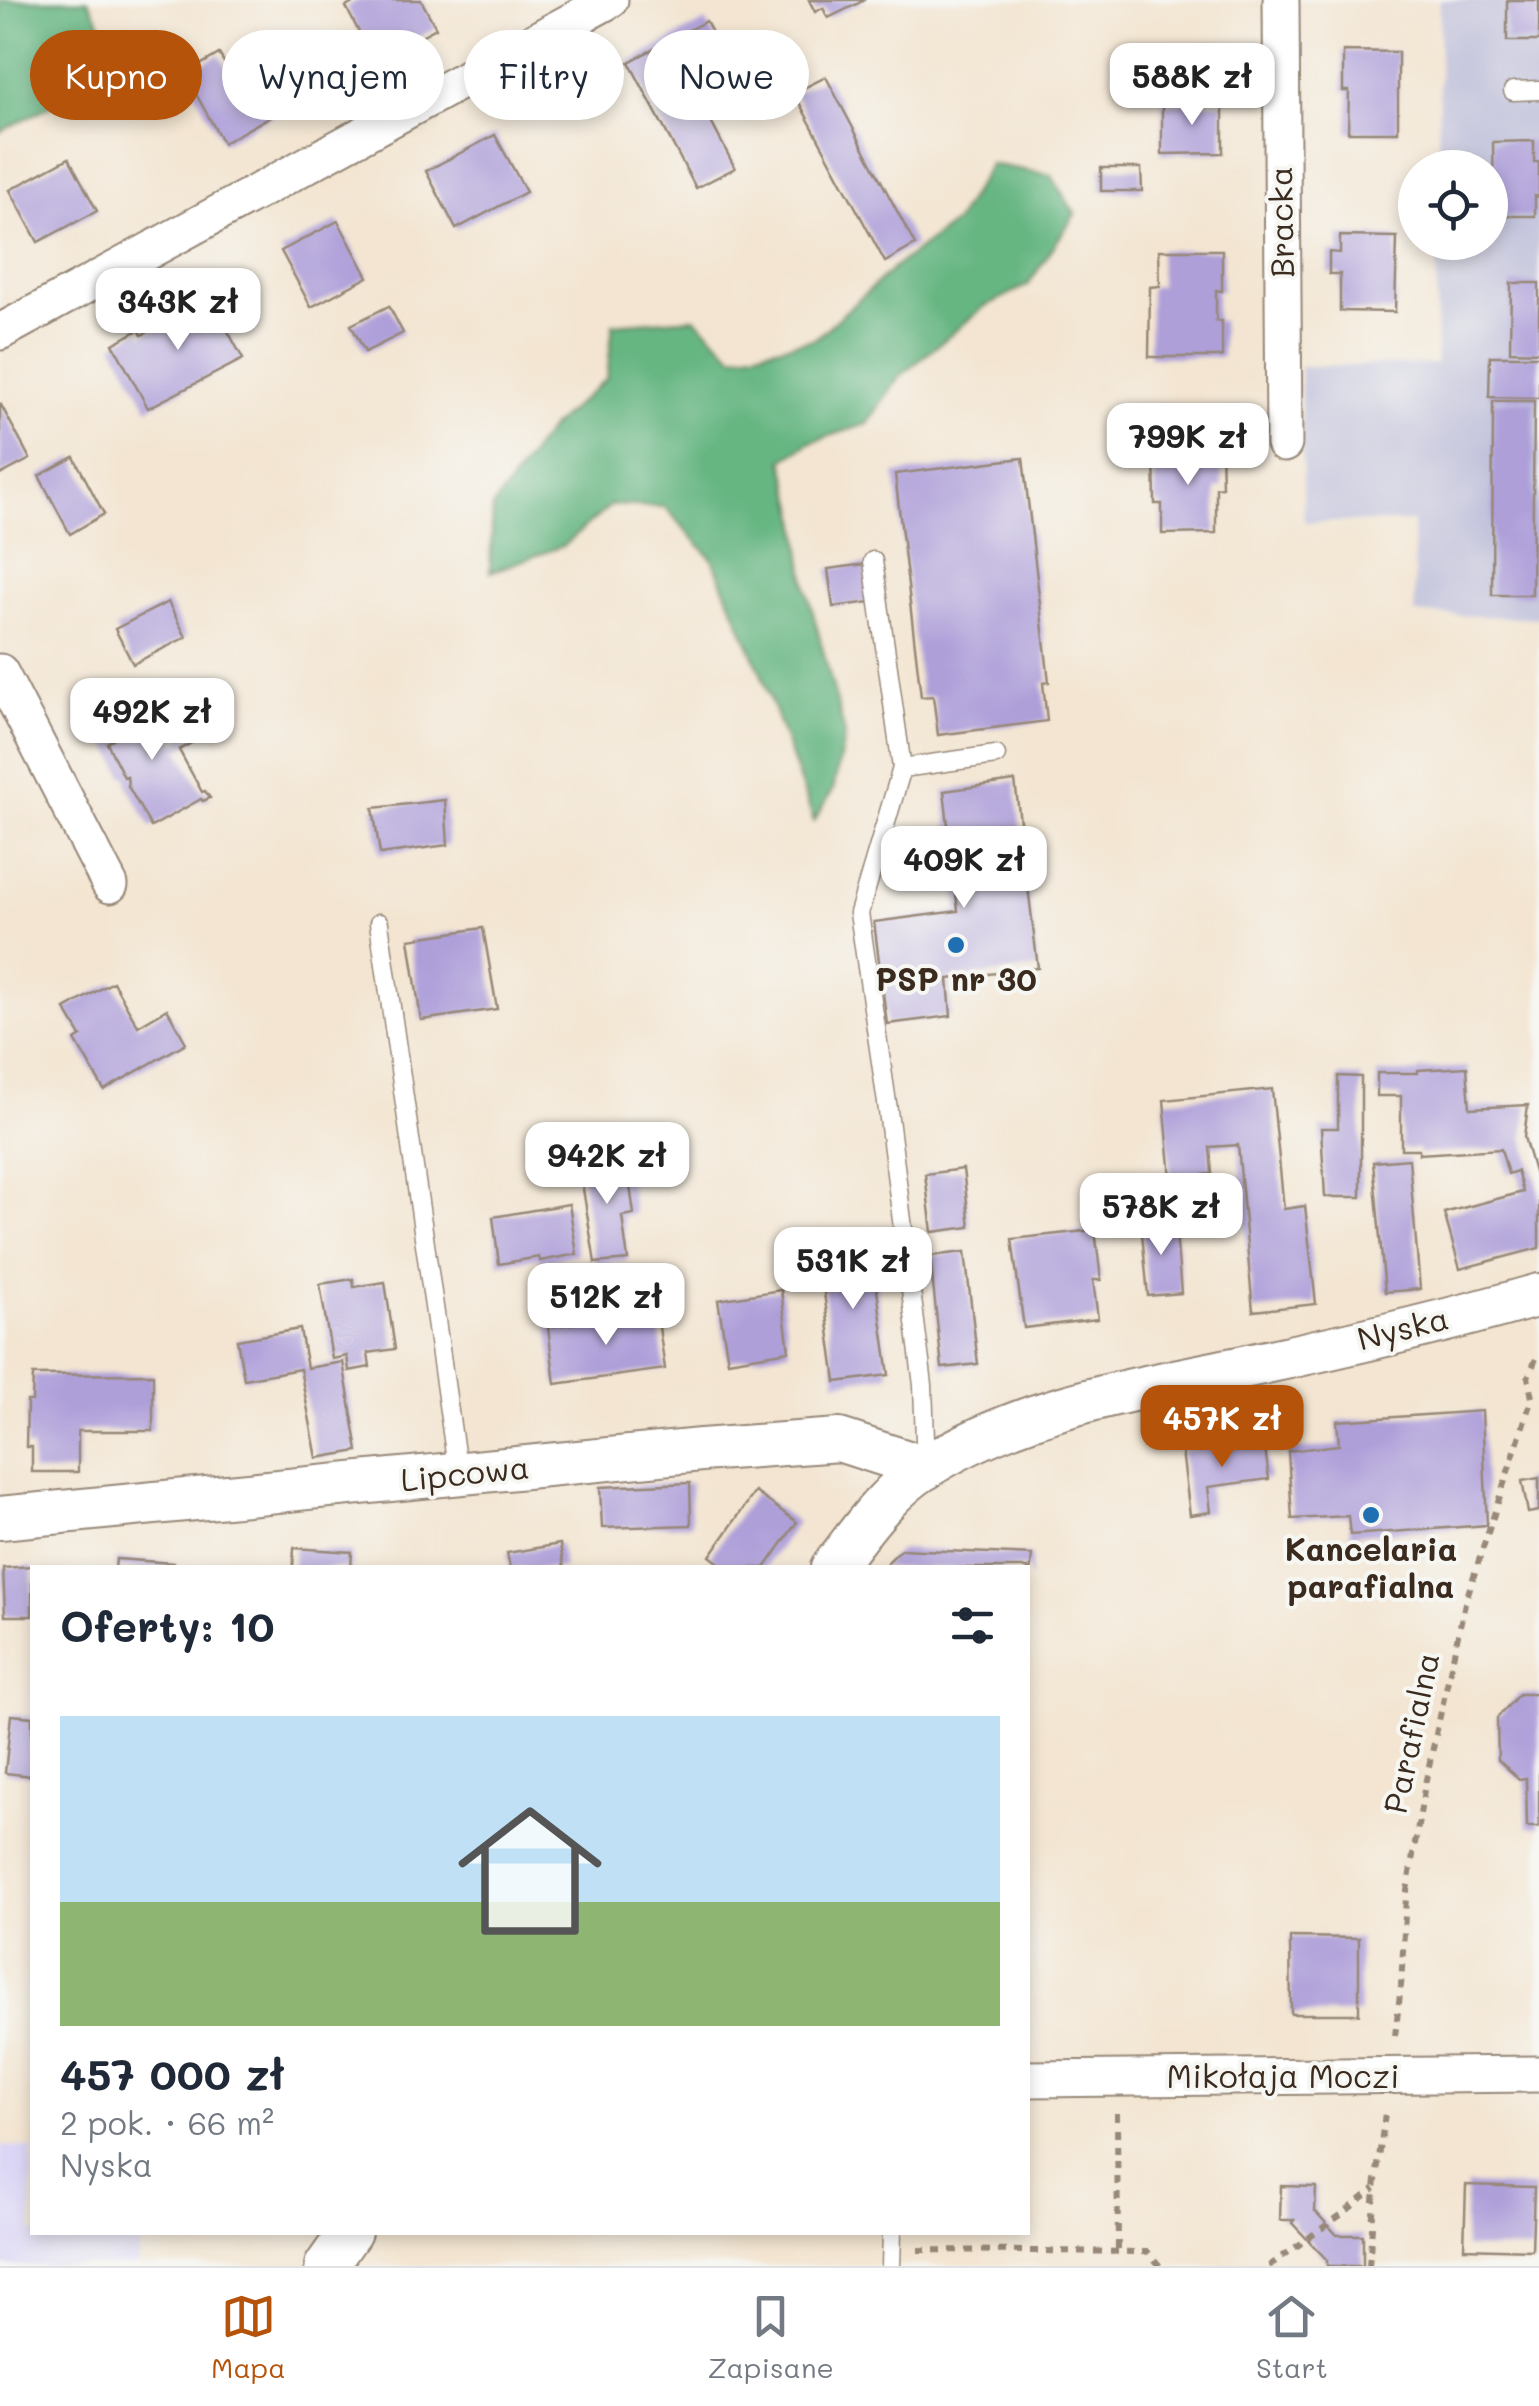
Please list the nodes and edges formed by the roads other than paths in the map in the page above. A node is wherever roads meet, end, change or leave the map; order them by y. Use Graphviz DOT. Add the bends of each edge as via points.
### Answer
graph roads {
  1 [pos="610,0"];
  2 [pos="1281,0"];
  3 [pos="1513,90"];
  4 [pos="1539,90"];
  5 [pos="0,332"];
  6 [pos="1284,444"];
  7 [pos="874,561"];
  8 [pos="0,672"];
  9 [pos="996,755"];
  10 [pos="902,768"];
  11 [pos="110,886"];
  12 [pos="379,923"];
  13 [pos="1539,1295"];
  14 [pos="926,1468"];
  15 [pos="458,1475"];
  16 [pos="0,1518"];
  17 [pos="834,1565"];
  18 [pos="1539,2074"];
  19 [pos="1030,2079"];
  20 [pos="348,2235"];
  21 [pos="326,2266"];
  1 -- 5 [label="street"];
  2 -- 6 [label="street, Bracka"];
  3 -- 4 [label="lane"];
  7 -- 10 [label="lane"];
  8 -- 11 [label="street"];
  9 -- 10 [label="lane"];
  10 -- 14 [label="lane" via="859,913 922,1385"];
  12 -- 15 [label="lane"];
  13 -- 14 [label="street, Nyska" via="1068,1406 1012,1423"];
  14 -- 15 [label="street, Lipcowa" via="840,1440"];
  14 -- 17 [label="street, Nyska" via="890,1494"];
  15 -- 16 [label="street, Lipcowa"];
  18 -- 19 [label="street, Mikołaja Moczi"];
  20 -- 21 [label="street"];
}
